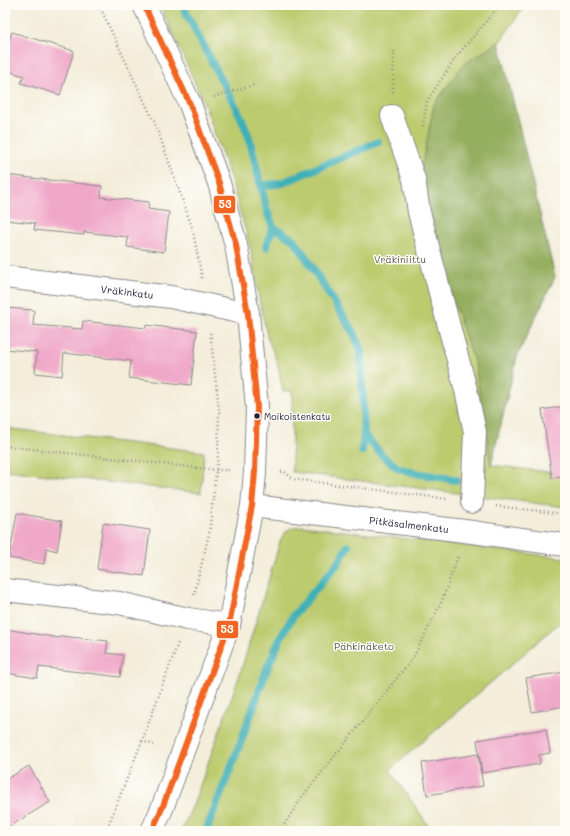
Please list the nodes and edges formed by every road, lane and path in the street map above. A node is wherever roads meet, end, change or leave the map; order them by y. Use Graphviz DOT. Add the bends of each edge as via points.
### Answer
graph roads {
  1 [pos="99,5"];
  2 [pos="144,5"];
  3 [pos="500,5"];
  4 [pos="394,48"];
  5 [pos="254,85"];
  6 [pos="190,104"];
  7 [pos="392,116"];
  8 [pos="422,133"];
  9 [pos="5,277"];
  10 [pos="208,305"];
  11 [pos="248,314"];
  12 [pos="5,446"];
  13 [pos="216,470"];
  14 [pos="286,472"];
  15 [pos="472,502"];
  16 [pos="252,506"];
  17 [pos="565,514"];
  18 [pos="565,545"];
  19 [pos="460,550"];
  20 [pos="5,590"];
  21 [pos="188,619"];
  22 [pos="229,625"];
  23 [pos="142,741"];
  24 [pos="154,745"];
  25 [pos="106,831"];
  26 [pos="152,831"];
  27 [pos="280,831"];
  1 -- 10 [label="path" via="156,126 192,228"];
  2 -- 6 [label="street"];
  3 -- 8 [label="path" via="456,57 427,101"];
  4 -- 7 [label="path"];
  5 -- 6 [label="path"];
  6 -- 11 [label="street" via="220,183 236,245"];
  7 -- 15 [label="street" via="414,179 421,219 468,397 475,432"];
  9 -- 10 [label="street, Vräkinkatu" via="171,297"];
  10 -- 11 [label="street, Vräkinkatu"];
  10 -- 13 [label="path" via="219,409"];
  11 -- 16 [label="street" via="257,407"];
  12 -- 13 [label="path"];
  13 -- 21 [label="path" via="209,534"];
  14 -- 15 [label="path" via="293,479"];
  15 -- 17 [label="path"];
  16 -- 18 [label="street, Pitkäsalmenkatu"];
  16 -- 22 [label="street"];
  19 -- 27 [label="path" via="441,603 413,658 302,797"];
  20 -- 21 [label="street" via="119,604"];
  21 -- 22 [label="street"];
  21 -- 23 [label="path"];
  22 -- 26 [label="street"];
  23 -- 24 [label="path"];
  23 -- 25 [label="path"];
}
